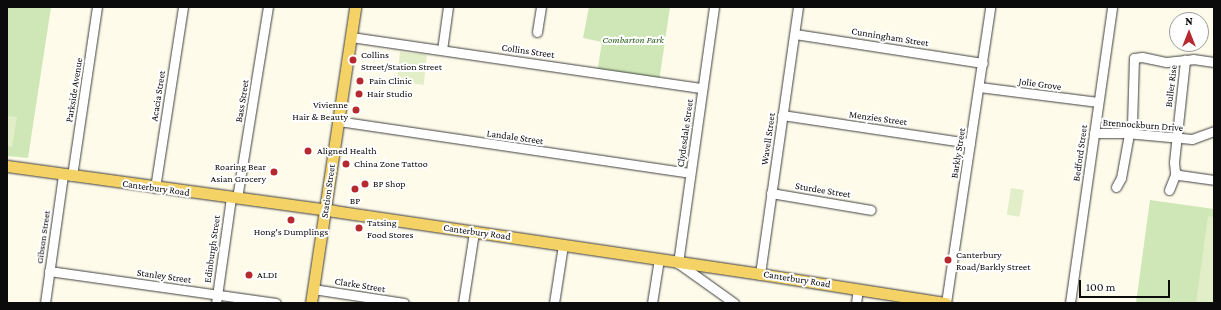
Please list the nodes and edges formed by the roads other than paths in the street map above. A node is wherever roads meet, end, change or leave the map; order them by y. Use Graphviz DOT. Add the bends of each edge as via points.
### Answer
graph roads {
  1 [pos="97,7"];
  2 [pos="183,7"];
  3 [pos="268,7"];
  4 [pos="355,7"];
  5 [pos="448,7"];
  6 [pos="540,7"];
  7 [pos="714,7"];
  8 [pos="798,7"];
  9 [pos="990,7"];
  10 [pos="1112,7"];
  11 [pos="537,32"];
  12 [pos="795,34"];
  13 [pos="351,37"];
  14 [pos="442,50"];
  15 [pos="1185,60"];
  16 [pos="1214,62"];
  17 [pos="983,63"];
  18 [pos="979,87"];
  19 [pos="702,88"];
  20 [pos="1098,102"];
  21 [pos="782,115"];
  22 [pos="338,121"];
  23 [pos="1214,131"];
  24 [pos="1094,133"];
  25 [pos="1129,134"];
  26 [pos="1178,139"];
  27 [pos="970,143"];
  28 [pos="7,166"];
  29 [pos="690,173"];
  30 [pos="1176,173"];
  31 [pos="67,175"];
  32 [pos="1214,180"];
  33 [pos="1116,187"];
  34 [pos="155,188"];
  35 [pos="1170,190"];
  36 [pos="771,193"];
  37 [pos="234,198"];
  38 [pos="325,210"];
  39 [pos="871,210"];
  40 [pos="474,232"];
  41 [pos="563,245"];
  42 [pos="659,259"];
  43 [pos="678,263"];
  44 [pos="50,271"];
  45 [pos="760,274"];
  46 [pos="313,289"];
  47 [pos="858,289"];
  48 [pos="216,299"];
  49 [pos="44,303"];
  50 [pos="276,303"];
  51 [pos="311,303"];
  52 [pos="404,303"];
  53 [pos="463,303"];
  54 [pos="554,303"];
  55 [pos="652,303"];
  56 [pos="734,303"];
  57 [pos="856,303"];
  58 [pos="946,303"];
  59 [pos="1070,303"];
  1 -- 31 [label="street, Parkside Avenue"];
  2 -- 34 [label="street, Acacia Street"];
  3 -- 37 [label="street, Bass Street"];
  4 -- 13 [label="main road, Station Street"];
  5 -- 14 [label="street"];
  6 -- 11 [label="street"];
  7 -- 19 [label="street, Clydesdale Street"];
  8 -- 12 [label="street, Wavell Street"];
  9 -- 17 [label="street, Barkly Street"];
  10 -- 20 [label="street, Bedford Street"];
  12 -- 17 [label="street, Cunningham Street"];
  12 -- 21 [label="street, Wavell Street"];
  13 -- 14 [label="street, Collins Street"];
  13 -- 22 [label="main road, Station Street"];
  14 -- 19 [label="street, Collins Street"];
  15 -- 16 [label="street"];
  15 -- 25 [label="street" via="1166,62 1134,58 1132,125"];
  15 -- 26 [label="street, Buller Rise"];
  17 -- 18 [label="street, Barkly Street"];
  18 -- 20 [label="street, Jolie Grove"];
  18 -- 27 [label="street, Barkly Street"];
  19 -- 29 [label="street, Clydesdale Street"];
  20 -- 24 [label="street, Bedford Street"];
  21 -- 27 [label="street, Menzies Street"];
  21 -- 36 [label="street, Wavell Street"];
  22 -- 29 [label="street, Landale Street"];
  22 -- 38 [label="main road, Station Street"];
  23 -- 26 [label="street, Brennockburn Drive" via="1192,139"];
  24 -- 25 [label="street, Brennockburn Drive"];
  24 -- 59 [label="street, Bedford Street"];
  25 -- 26 [label="street, Brennockburn Drive"];
  25 -- 33 [label="street" via="1121,178"];
  26 -- 30 [label="street, Buller Rise" via="1174,162"];
  27 -- 58 [label="street, Barkly Street"];
  28 -- 31 [label="main road, Canterbury Road"];
  29 -- 43 [label="street, Clydesdale Street"];
  30 -- 32 [label="street"];
  30 -- 35 [label="street"];
  31 -- 34 [label="main road, Canterbury Road"];
  31 -- 44 [label="street, Gibson Street"];
  34 -- 37 [label="main road, Canterbury Road"];
  36 -- 39 [label="street, Sturdee Street"];
  36 -- 45 [label="street, Wavell Street"];
  37 -- 38 [label="main road, Canterbury Road"];
  37 -- 48 [label="street, Edinburgh Street"];
  38 -- 40 [label="main road, Canterbury Road"];
  38 -- 46 [label="main road, Station Street"];
  40 -- 41 [label="main road, Canterbury Road"];
  40 -- 53 [label="street"];
  41 -- 42 [label="main road, Canterbury Road"];
  41 -- 54 [label="street"];
  42 -- 43 [label="main road, Canterbury Road"];
  42 -- 55 [label="street"];
  43 -- 45 [label="main road, Canterbury Road"];
  43 -- 56 [label="street"];
  44 -- 48 [label="street, Stanley Street"];
  44 -- 49 [label="street, Gibson Street"];
  45 -- 47 [label="main road, Canterbury Road"];
  46 -- 51 [label="main road, Station Street"];
  46 -- 52 [label="street, Clarke Street"];
  47 -- 57 [label="street"];
  47 -- 58 [label="main road, Canterbury Road"];
  48 -- 50 [label="street, Stanley Street"];
}
